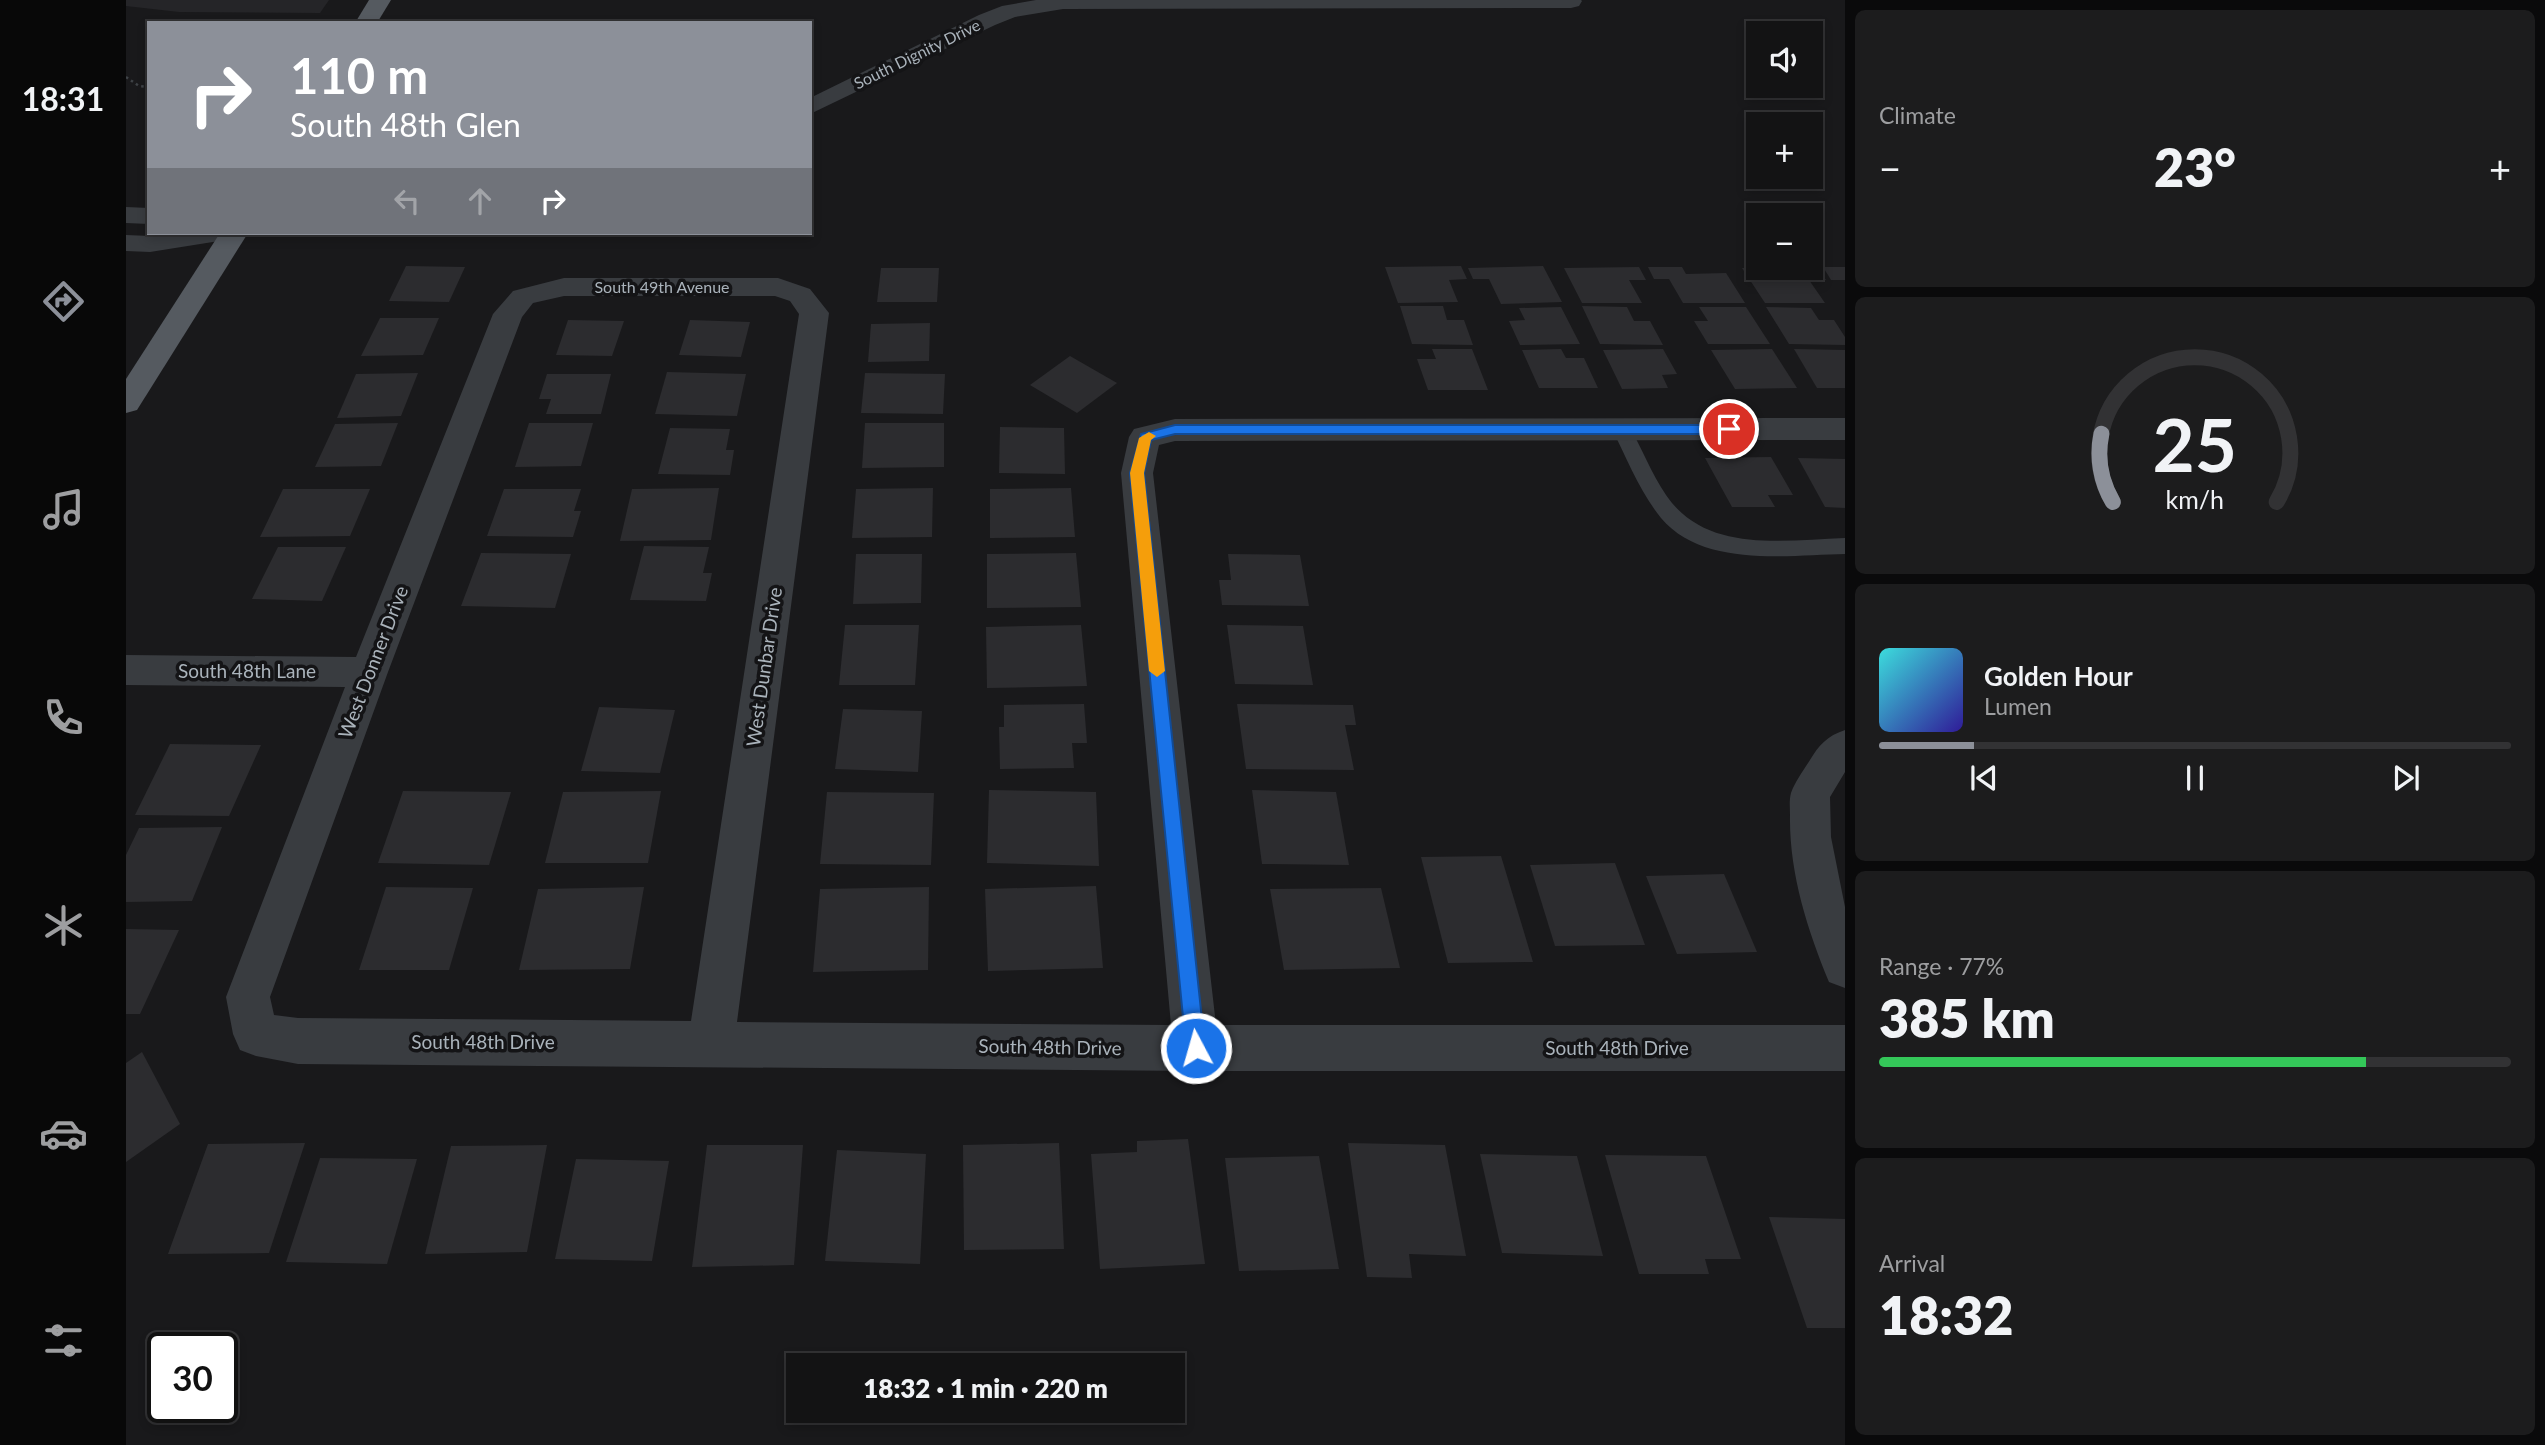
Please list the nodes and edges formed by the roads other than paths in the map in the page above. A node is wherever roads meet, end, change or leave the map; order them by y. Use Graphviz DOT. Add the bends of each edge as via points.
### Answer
graph roads {
  1 [pos="380,0"];
  2 [pos="1571,0"];
  3 [pos="367,21"];
  4 [pos="812,106"];
  5 [pos="126,215"];
  6 [pos="147,216"];
  7 [pos="206,235"];
  8 [pos="233,235"];
  9 [pos="126,243"];
  10 [pos="800,295"];
  11 [pos="523,298"];
  12 [pos="126,403"];
  13 [pos="1621,429"];
  14 [pos="1845,429"];
  15 [pos="1845,546"];
  16 [pos="126,670"];
  17 [pos="369,672"];
  18 [pos="1845,746"];
  19 [pos="1845,967"];
  20 [pos="256,1034"];
  21 [pos="711,1044"];
  22 [pos="1196,1048"];
  23 [pos="1845,1048"];
  1 -- 3 [label="main road"];
  2 -- 4 [label="street, South Dignity Drive" via="1063,2 987,20"];
  5 -- 6 [label="street"];
  7 -- 9 [label="street"];
  8 -- 12 [label="main road"];
  10 -- 11 [label="street, South 49th Avenue" via="778,287 564,287"];
  10 -- 21 [label="street, West Dunbar Drive" via="814,313"];
  11 -- 17 [label="street, West Donner Drive" via="508,314"];
  13 -- 14 [label="street"];
  13 -- 15 [label="lane" via="1663,506 1693,534 1735,545"];
  13 -- 22 [label="street" via="1175,430 1145,438 1137,473"];
  16 -- 17 [label="street, South 48th Lane"];
  17 -- 20 [label="street, West Donner Drive" via="248,997"];
  18 -- 19 [label="street" via="1810,795 1810,837 1822,903"];
  20 -- 21 [label="street, South 48th Drive" via="298,1041"];
  21 -- 22 [label="street, South 48th Drive"];
  22 -- 23 [label="street, South 48th Drive"];
}
